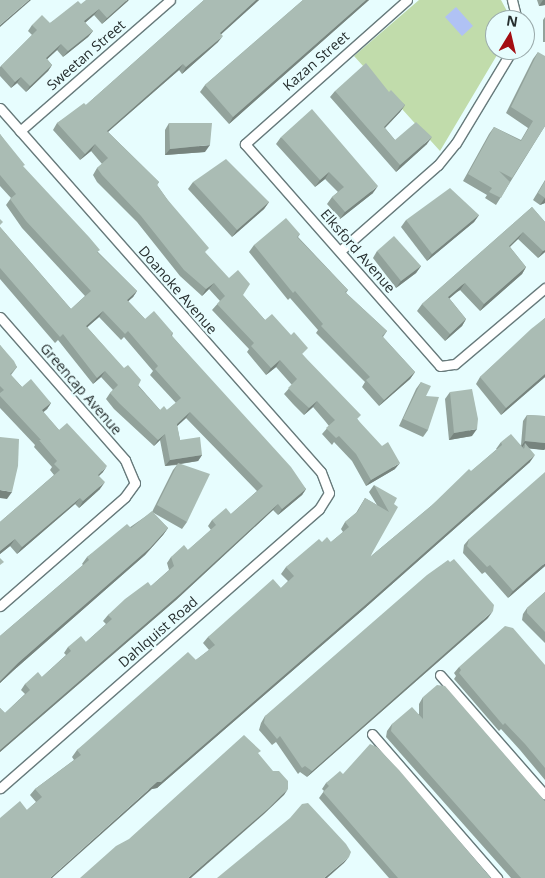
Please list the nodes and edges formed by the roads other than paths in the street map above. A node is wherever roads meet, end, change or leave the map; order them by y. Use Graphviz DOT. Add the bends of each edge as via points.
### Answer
graph roads {
  1 [pos="170,0"];
  2 [pos="407,0"];
  3 [pos="506,60"];
  4 [pos="0,108"];
  5 [pos="20,131"];
  6 [pos="245,144"];
  7 [pos="340,251"];
  8 [pos="545,288"];
  9 [pos="0,316"];
  10 [pos="329,493"];
  11 [pos="0,606"];
  12 [pos="440,675"];
  13 [pos="372,734"];
  14 [pos="0,788"];
  15 [pos="545,795"];
  16 [pos="497,878"];
  1 -- 5 [label="street, Sweetan Street"];
  2 -- 6 [label="street, Kazan Street"];
  3 -- 7 [label="street" via="456,143 438,165"];
  4 -- 5 [label="street, Doanoke Avenue"];
  5 -- 10 [label="street, Doanoke Avenue" via="321,472"];
  6 -- 7 [label="street, Elksford Avenue"];
  7 -- 8 [label="street, Elksford Avenue" via="440,366 455,364"];
  9 -- 11 [label="street, Greencap Avenue" via="125,460 135,483 125,497"];
  10 -- 14 [label="street, Dahlquist Road" via="319,510"];
  12 -- 15 [label="street"];
  13 -- 16 [label="street"];
}
